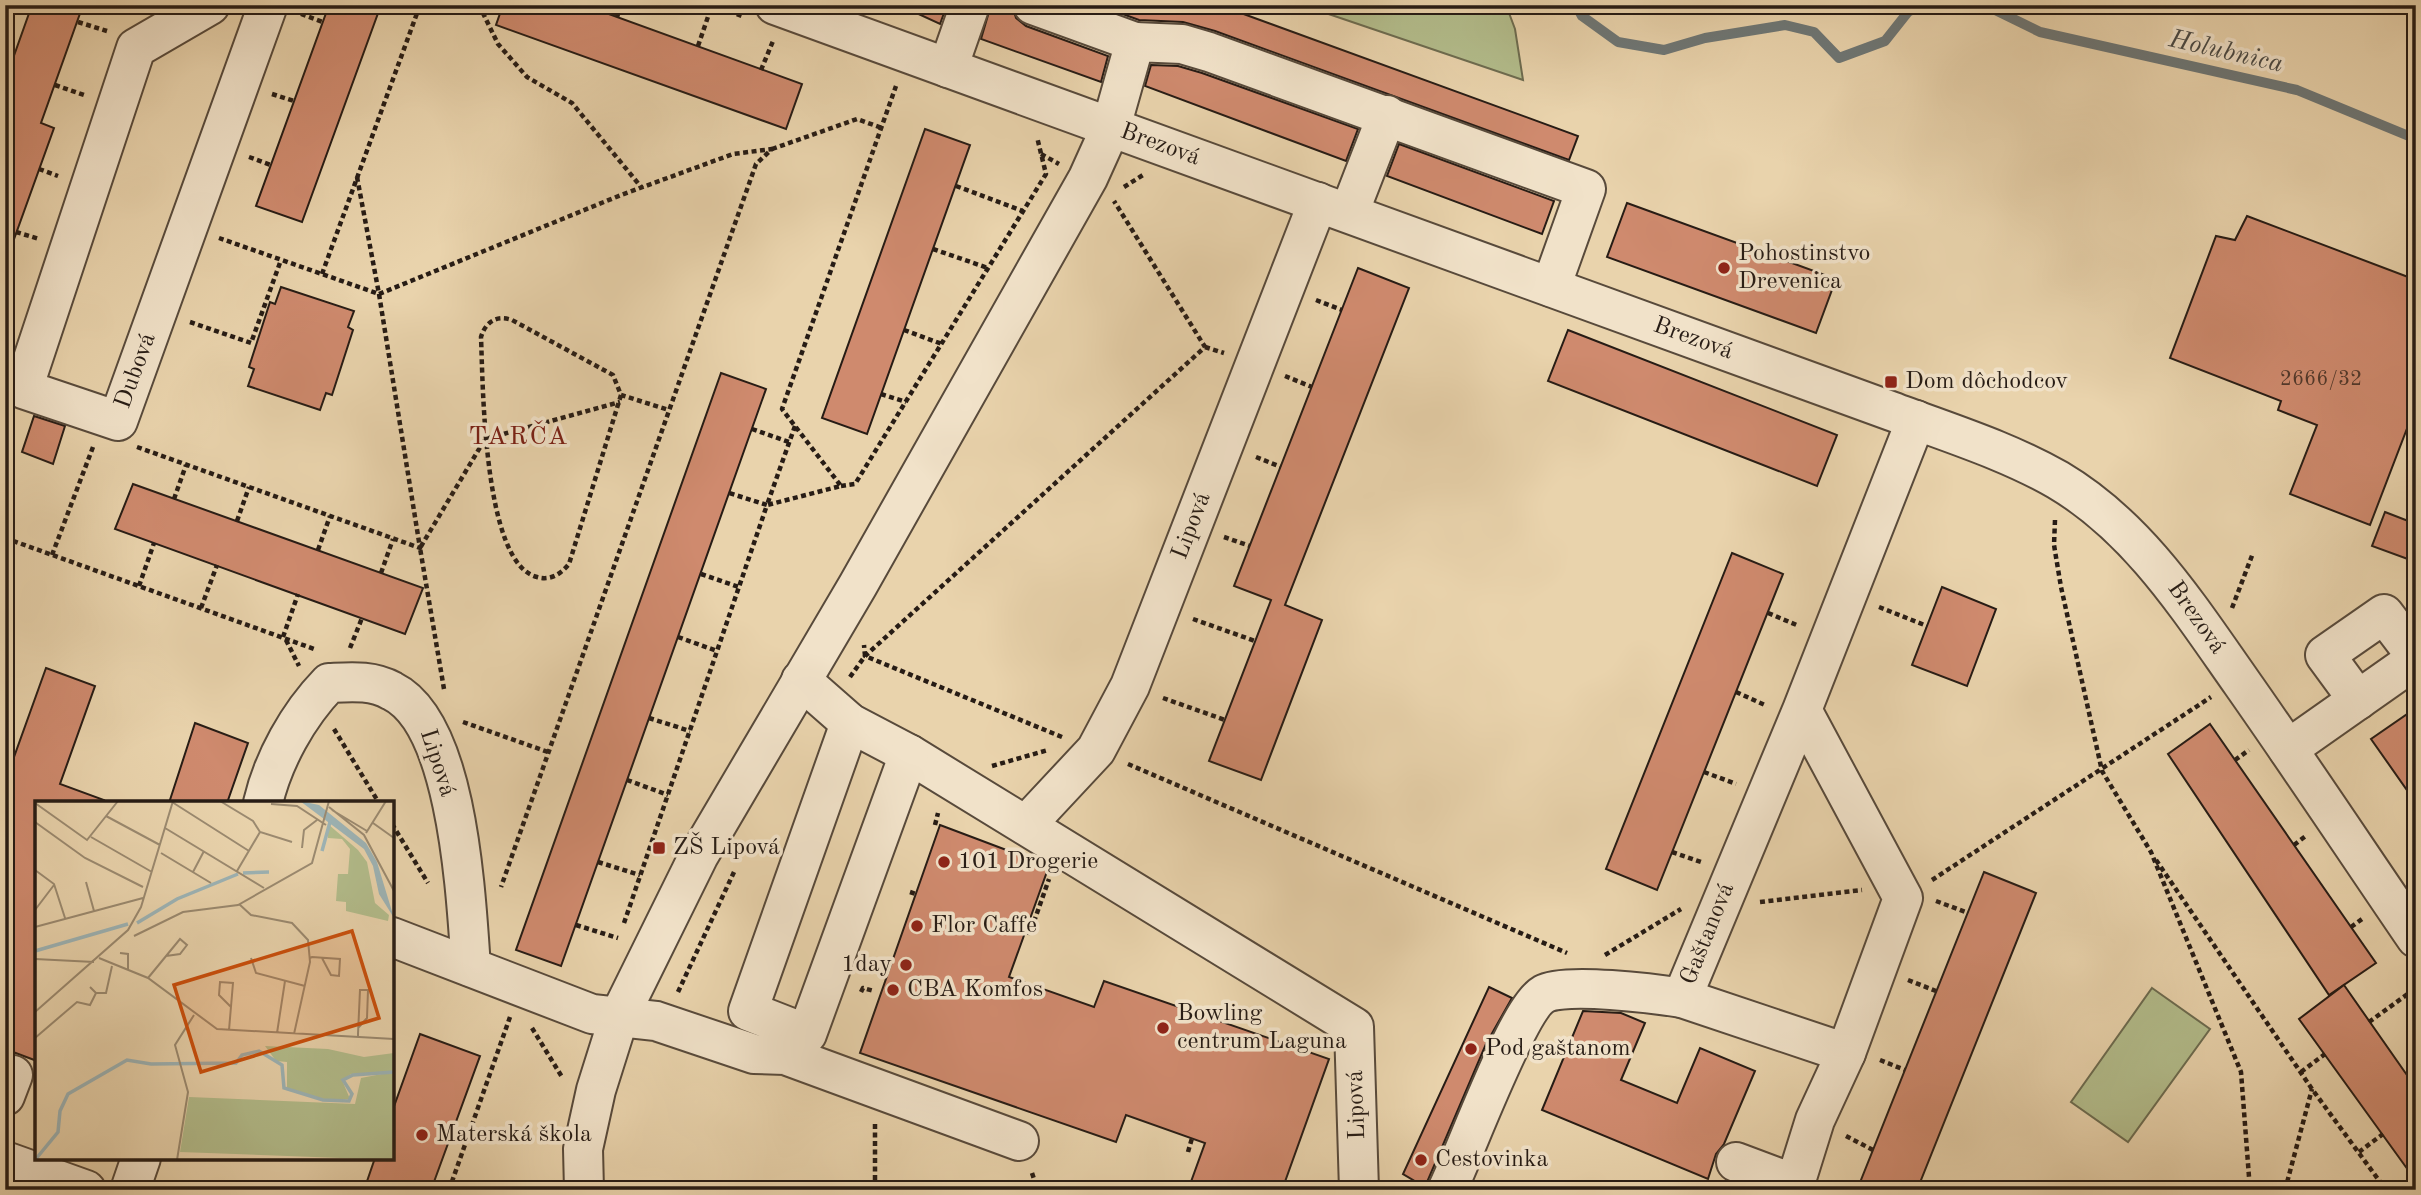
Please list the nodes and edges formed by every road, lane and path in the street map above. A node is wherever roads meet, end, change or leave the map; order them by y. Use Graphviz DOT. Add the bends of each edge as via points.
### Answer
graph roads {
  1 [pos="210,5"];
  2 [pos="420,5"];
  3 [pos="480,5"];
  4 [pos="621,5"];
  5 [pos="712,5"];
  6 [pos="970,5"];
  7 [pos="1032,5"];
  8 [pos="284,9"];
  9 [pos="617,17"];
  10 [pos="767,21"];
  11 [pos="323,22"];
  12 [pos="1135,42"];
  13 [pos="698,46"];
  14 [pos="948,68"];
  15 [pos="761,69"];
  16 [pos="897,83"];
  17 [pos="270,93"];
  18 [pos="294,102"];
  19 [pos="1387,115"];
  20 [pos="1111,127"];
  21 [pos="882,128"];
  22 [pos="1035,130"];
  23 [pos="772,149"];
  24 [pos="357,177"];
  25 [pos="956,186"];
  26 [pos="642,188"];
  27 [pos="1333,208"];
  28 [pos="1023,211"];
  29 [pos="218,238"];
  30 [pos="933,249"];
  31 [pos="281,260"];
  32 [pos="988,268"];
  33 [pos="322,274"];
  34 [pos="1551,287"];
  35 [pos="379,294"];
  36 [pos="188,321"];
  37 [pos="904,330"];
  38 [pos="942,344"];
  39 [pos="881,394"];
  40 [pos="621,395"];
  41 [pos="620,402"];
  42 [pos="906,402"];
  43 [pos="669,410"];
  44 [pos="1916,420"];
  45 [pos="795,426"];
  46 [pos="117,429"];
  47 [pos="752,429"];
  48 [pos="485,439"];
  49 [pos="789,442"];
  50 [pos="186,465"];
  51 [pos="841,486"];
  52 [pos="249,487"];
  53 [pos="729,493"];
  54 [pos="174,499"];
  55 [pos="767,505"];
  56 [pos="2055,509"];
  57 [pos="330,516"];
  58 [pos="237,521"];
  59 [pos="5,538"];
  60 [pos="393,538"];
  61 [pos="154,543"];
  62 [pos="420,548"];
  63 [pos="318,550"];
  64 [pos="52,555"];
  65 [pos="217,565"];
  66 [pos="381,573"];
  67 [pos="701,574"];
  68 [pos="139,586"];
  69 [pos="739,587"];
  70 [pos="298,594"];
  71 [pos="1847,594"];
  72 [pos="1160,607"];
  73 [pos="201,608"];
  74 [pos="362,618"];
  75 [pos="1927,626"];
  76 [pos="678,637"];
  77 [pos="282,638"];
  78 [pos="1255,641"];
  79 [pos="717,651"];
  80 [pos="322,652"];
  81 [pos="2416,658"];
  82 [pos="346,661"];
  83 [pos="801,680"];
  84 [pos="1130,686"];
  85 [pos="444,691"];
  86 [pos="2220,691"];
  87 [pos="2358,700"];
  88 [pos="1802,710"];
  89 [pos="649,718"];
  90 [pos="1225,720"];
  91 [pos="461,721"];
  92 [pos="850,723"];
  93 [pos="690,731"];
  94 [pos="1050,749"];
  95 [pos="2288,749"];
  96 [pos="548,752"];
  97 [pos="909,754"];
  98 [pos="2102,771"];
  99 [pos="948,778"];
  100 [pos="627,780"];
  101 [pos="668,795"];
  102 [pos="263,801"];
  103 [pos="1026,825"];
  104 [pos="2151,852"];
  105 [pos="598,862"];
  106 [pos="734,872"];
  107 [pos="640,875"];
  108 [pos="1896,886"];
  109 [pos="500,889"];
  110 [pos="1719,907"];
  111 [pos="1036,916"];
  112 [pos="576,925"];
  113 [pos="1025,932"];
  114 [pos="394,938"];
  115 [pos="618,938"];
  116 [pos="2416,938"];
  117 [pos="616,946"];
  118 [pos="471,967"];
  119 [pos="685,984"];
  120 [pos="863,988"];
  121 [pos="2416,988"];
  122 [pos="874,992"];
  123 [pos="518,994"];
  124 [pos="1682,998"];
  125 [pos="620,1017"];
  126 [pos="2369,1022"];
  127 [pos="1846,1054"];
  128 [pos="2325,1054"];
  129 [pos="2301,1072"];
  130 [pos="569,1086"];
  131 [pos="875,1086"];
  132 [pos="2312,1089"];
  133 [pos="2384,1134"];
  134 [pos="1192,1138"];
  135 [pos="1019,1141"];
  136 [pos="1188,1152"];
  137 [pos="2359,1153"];
  138 [pos="140,1160"];
  139 [pos="5,1161"];
  140 [pos="1735,1162"];
  141 [pos="1796,1187"];
  142 [pos="86,1190"];
  143 [pos="130,1190"];
  144 [pos="449,1190"];
  145 [pos="584,1190"];
  146 [pos="875,1190"];
  147 [pos="1359,1190"];
  148 [pos="1447,1190"];
  149 [pos="2250,1190"];
  150 [pos="2285,1190"];
  151 [pos="2386,1190"];
  1 -- 46 [label="street, Dubová" via="136,48 23,389"];
  2 -- 24 [label="path"];
  3 -- 26 [label="path" via="498,44 527,77 572,103"];
  4 -- 9 [label="path"];
  5 -- 10 [label="path"];
  5 -- 13 [label="path"];
  6 -- 14 [label="street"];
  7 -- 12 [label="street"];
  8 -- 11 [label="path"];
  8 -- 46 [label="street, Dubová"];
  10 -- 14 [label="street, Brezová"];
  10 -- 15 [label="path"];
  12 -- 19 [label="street" via="1182,44"];
  12 -- 20 [label="street"];
  14 -- 20 [label="street, Brezová"];
  16 -- 21 [label="path"];
  17 -- 18 [label="path"];
  19 -- 27 [label="street, Lipová"];
  19 -- 34 [label="street" via="1586,189"];
  20 -- 27 [label="street, Brezová"];
  20 -- 83 [label="street" via="1088,178"];
  21 -- 23 [label="path" via="857,120"];
  21 -- 45 [label="path" via="782,409"];
  22 -- 28 [label="path" via="1046,174"];
  23 -- 26 [label="path" via="733,154"];
  23 -- 43 [label="path" via="756,164"];
  24 -- 33 [label="path"];
  24 -- 35 [label="path"];
  25 -- 28 [label="path"];
  26 -- 35 [label="path"];
  27 -- 34 [label="street, Brezová"];
  27 -- 72 [label="street, Lipová"];
  28 -- 32 [label="path"];
  29 -- 31 [label="path"];
  30 -- 32 [label="path"];
  31 -- 33 [label="path"];
  31 -- 36 [label="path" via="251,343"];
  32 -- 38 [label="path"];
  33 -- 35 [label="path"];
  34 -- 44 [label="street, Brezová"];
  35 -- 62 [label="path"];
  37 -- 38 [label="path"];
  38 -- 42 [label="path"];
  39 -- 42 [label="path"];
  40 -- 41 [label="path"];
  40 -- 43 [label="path"];
  40 -- 48 [label="path" via="613,375 512,320 493,320 481,337"];
  41 -- 48 [label="path"];
  41 -- 48 [label="path" via="571,560 553,576 526,574 513,561 490,484"];
  42 -- 51 [label="path" via="855,484"];
  43 -- 96 [label="path"];
  44 -- 71 [label="street, Gaštanová"];
  44 -- 95 [label="street, Brezová" via="2058,480 2127,534 2160,567"];
  45 -- 49 [label="path"];
  45 -- 51 [label="path"];
  46 -- 50 [label="path" via="139,448"];
  46 -- 64 [label="path"];
  47 -- 49 [label="path"];
  48 -- 62 [label="path"];
  49 -- 55 [label="path"];
  50 -- 52 [label="path"];
  50 -- 54 [label="path"];
  51 -- 55 [label="path"];
  52 -- 57 [label="path"];
  52 -- 58 [label="path"];
  53 -- 55 [label="path"];
  55 -- 69 [label="path"];
  56 -- 98 [label="path" via="2054,545 2061,587"];
  57 -- 60 [label="path"];
  57 -- 63 [label="path"];
  59 -- 64 [label="path"];
  60 -- 62 [label="path"];
  60 -- 66 [label="path"];
  61 -- 68 [label="path"];
  62 -- 85 [label="path"];
  64 -- 68 [label="path"];
  65 -- 73 [label="path"];
  67 -- 69 [label="path"];
  68 -- 73 [label="path"];
  69 -- 79 [label="path"];
  70 -- 77 [label="path"];
  71 -- 75 [label="path"];
  71 -- 88 [label="street, Gaštanová"];
  72 -- 78 [label="path"];
  72 -- 84 [label="street, Lipová"];
  73 -- 77 [label="path"];
  74 -- 82 [label="path"];
  76 -- 79 [label="path"];
  77 -- 80 [label="path"];
  79 -- 93 [label="path"];
  81 -- 87 [label="street"];
  81 -- 87 [label="street" via="2384,614 2325,655"];
  83 -- 92 [label="street, Lipová"];
  83 -- 125 [label="street" via="712,831"];
  84 -- 90 [label="path"];
  84 -- 103 [label="street, Lipová" via="1096,750"];
  86 -- 98 [label="path"];
  87 -- 95 [label="street"];
  88 -- 108 [label="street"];
  88 -- 110 [label="street, Gaštanová"];
  89 -- 93 [label="path"];
  91 -- 96 [label="path"];
  92 -- 97 [label="street, Lipová"];
  92 -- 97 [label="street" via="748,1011 807,1034"];
  93 -- 101 [label="path"];
  94 -- 99 [label="path"];
  95 -- 116 [label="street, Brezová"];
  96 -- 109 [label="path"];
  97 -- 99 [label="street, Lipová"];
  98 -- 104 [label="path"];
  98 -- 108 [label="path" via="1923,886"];
  99 -- 103 [label="street, Lipová"];
  100 -- 101 [label="path"];
  101 -- 107 [label="path"];
  102 -- 118 [label="street, Lipová" via="270,773 329,683 369,682 395,691 425,721 446,776 463,863"];
  103 -- 147 [label="street, Lipová" via="1354,1027"];
  104 -- 129 [label="path"];
  104 -- 149 [label="path" via="2241,1072"];
  105 -- 107 [label="path"];
  106 -- 119 [label="path"];
  107 -- 115 [label="path"];
  108 -- 110 [label="path"];
  108 -- 127 [label="street" via="1903,898"];
  110 -- 124 [label="street, Gaštanová"];
  111 -- 113 [label="path" via="1030,933"];
  112 -- 115 [label="path"];
  114 -- 118 [label="street"];
  115 -- 117 [label="path"];
  118 -- 123 [label="street"];
  120 -- 122 [label="path"];
  121 -- 126 [label="path"];
  123 -- 125 [label="street"];
  123 -- 130 [label="path"];
  123 -- 144 [label="path"];
  124 -- 127 [label="street, Gaštanová"];
  124 -- 148 [label="street" via="1560,989 1544,993 1517,1031"];
  125 -- 131 [label="street" via="656,1021 754,1054 785,1055"];
  125 -- 145 [label="street" via="583,1149"];
  127 -- 141 [label="street" via="1815,1120"];
  128 -- 129 [label="path"];
  129 -- 132 [label="path"];
  131 -- 135 [label="street"];
  131 -- 146 [label="path"];
  132 -- 137 [label="path"];
  132 -- 150 [label="path"];
  133 -- 137 [label="path"];
  134 -- 136 [label="path"];
  137 -- 151 [label="path"];
  138 -- 143 [label="street"];
  139 -- 142 [label="street"];
  140 -- 141 [label="street"];
}
